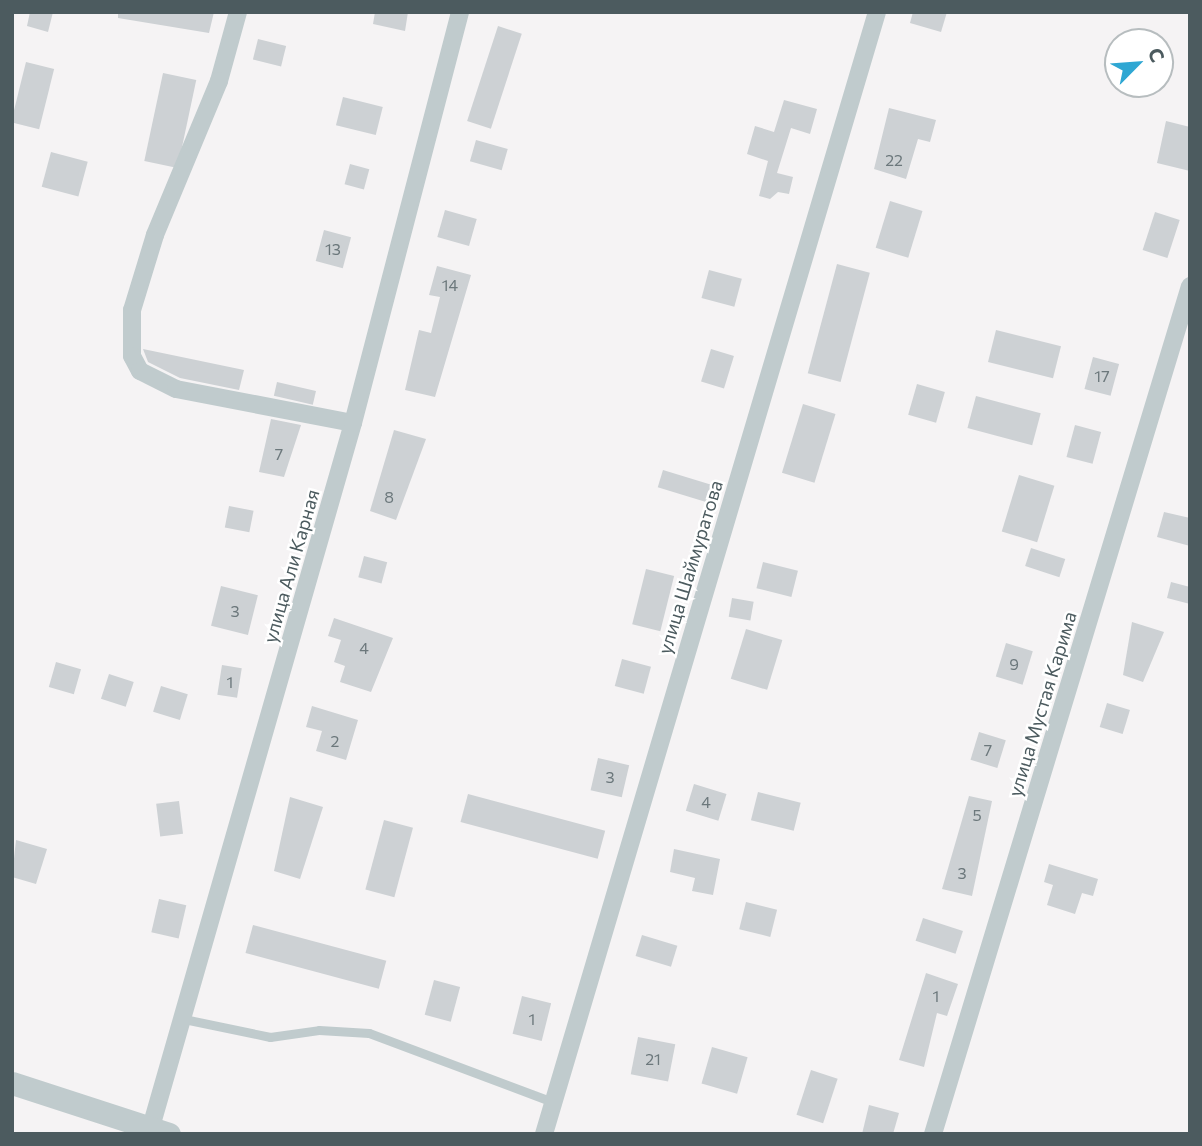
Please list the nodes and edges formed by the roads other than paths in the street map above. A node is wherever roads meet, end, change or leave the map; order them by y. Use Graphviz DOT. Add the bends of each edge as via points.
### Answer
graph roads {
  1 [pos="237,12"];
  2 [pos="460,12"];
  3 [pos="877,12"];
  4 [pos="1190,286"];
  5 [pos="353,423"];
  6 [pos="184,1019"];
  7 [pos="12,1083"];
  8 [pos="553,1102"];
  9 [pos="146,1129"];
  10 [pos="544,1134"];
  11 [pos="933,1134"];
  1 -- 5 [label="street" via="219,81 155,235 132,310 132,356 140,371 176,389"];
  2 -- 5 [label="street, улица Али Карная"];
  3 -- 8 [label="street, улица Шаймуратова"];
  4 -- 11 [label="street, улица Мустая Карима"];
  5 -- 6 [label="street, улица Али Карная"];
  6 -- 8 [label="lane" via="270,1037 319,1030 369,1033"];
  6 -- 9 [label="street, улица Али Карная"];
  7 -- 9 [label="street"];
  8 -- 10 [label="street, улица Шаймуратова"];
}
